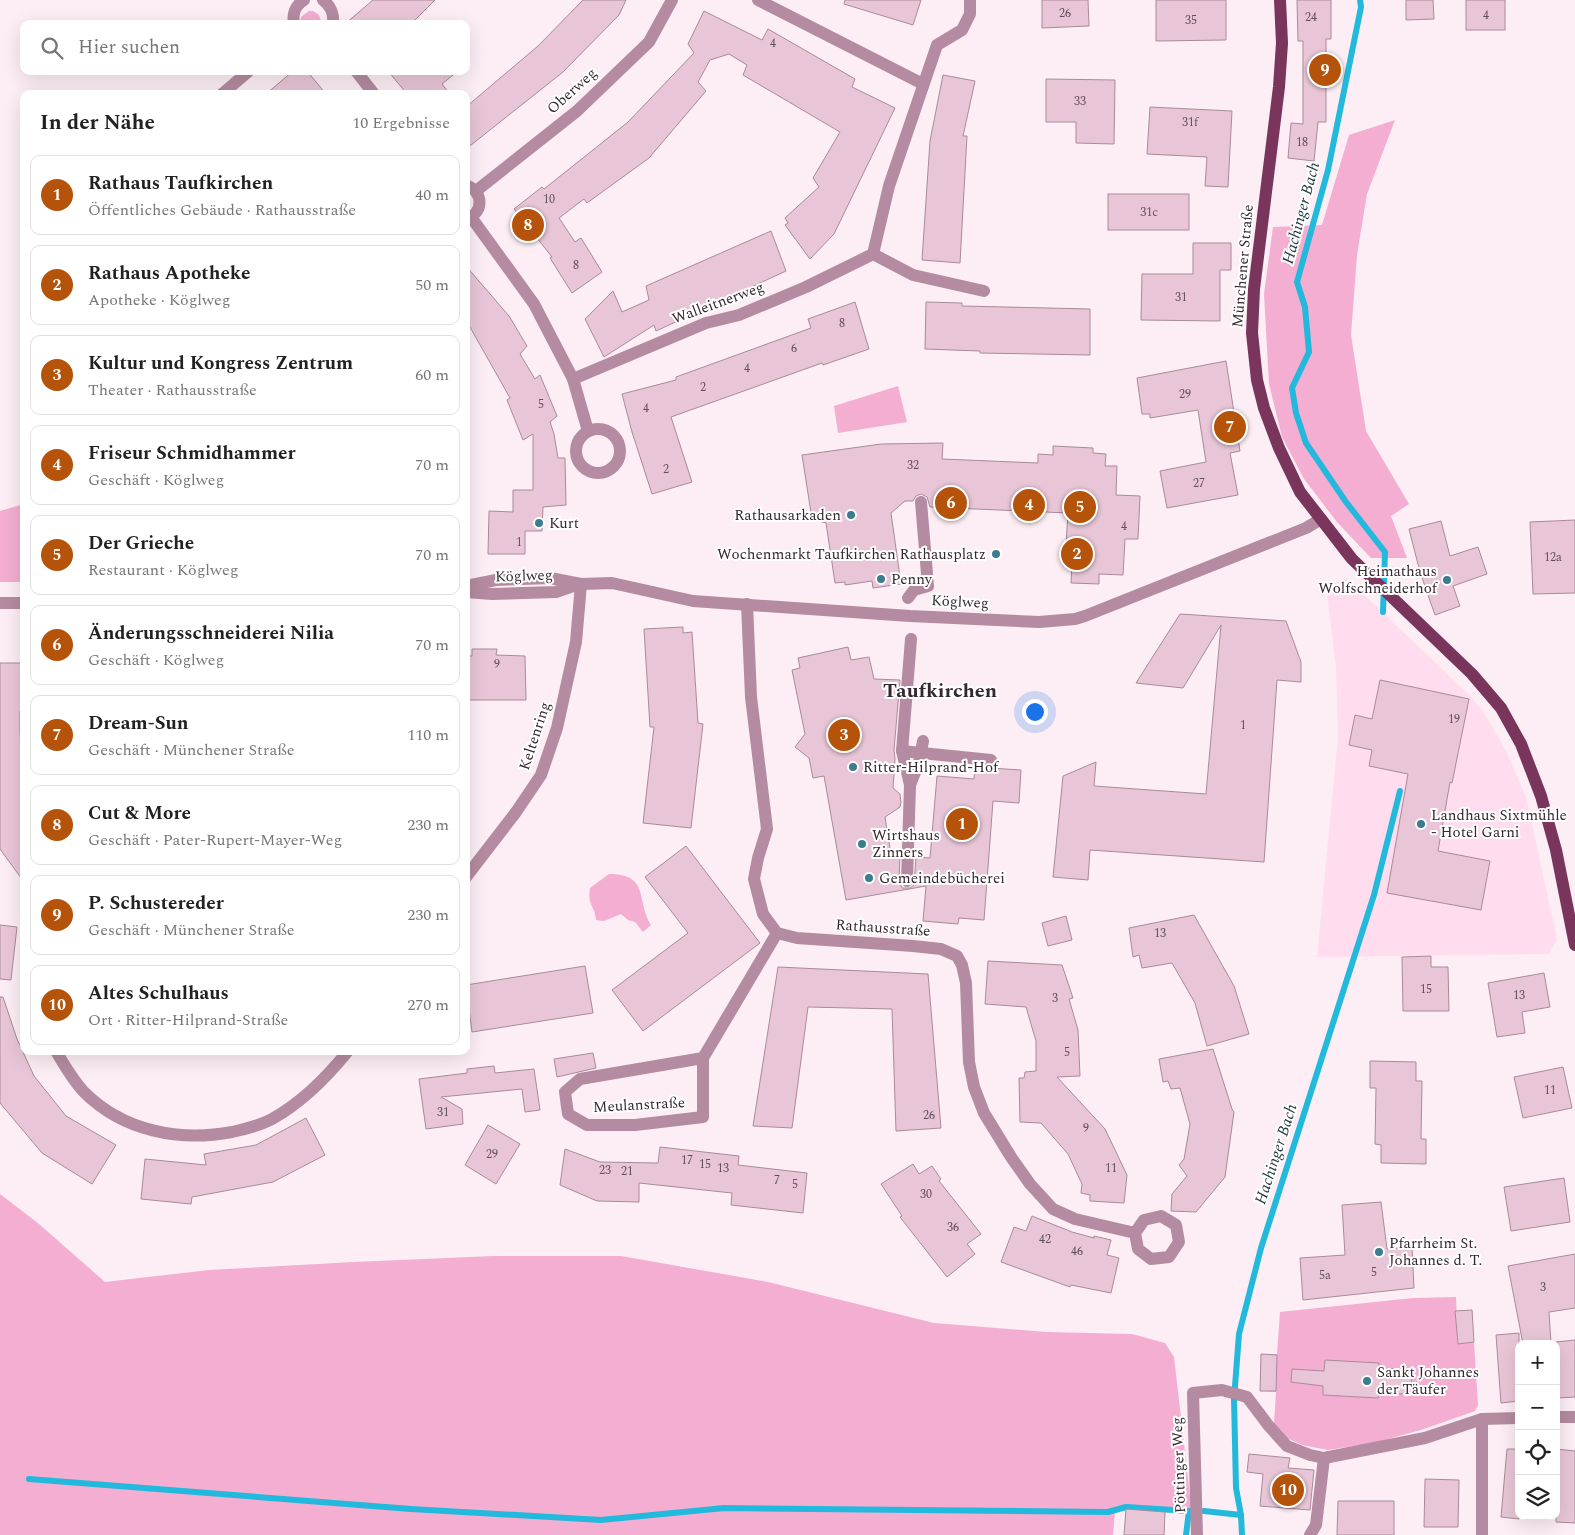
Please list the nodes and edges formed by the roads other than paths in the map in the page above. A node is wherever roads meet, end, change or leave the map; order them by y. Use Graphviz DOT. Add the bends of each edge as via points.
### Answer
graph roads {
  1 [pos="304,0"];
  2 [pos="672,0"];
  3 [pos="758,0"];
  4 [pos="970,0"];
  5 [pos="1280,0"];
  6 [pos="328,1"];
  7 [pos="294,20"];
  8 [pos="334,20"];
  9 [pos="244,75"];
  10 [pos="359,75"];
  11 [pos="923,84"];
  12 [pos="227,90"];
  13 [pos="371,90"];
  14 [pos="471,188"];
  15 [pos="470,217"];
  16 [pos="470,219"];
  17 [pos="873,254"];
  18 [pos="984,291"];
  19 [pos="573,379"];
  20 [pos="588,431"];
  21 [pos="921,502"];
  22 [pos="1321,520"];
  23 [pos="581,584"];
  24 [pos="470,585"];
  25 [pos="470,592"];
  26 [pos="908,598"];
  27 [pos="0,603"];
  28 [pos="20,603"];
  29 [pos="747,604"];
  30 [pos="911,639"];
  31 [pos="922,747"];
  32 [pos="902,751"];
  33 [pos="991,760"];
  34 [pos="910,785"];
  35 [pos="470,872"];
  36 [pos="906,881"];
  37 [pos="777,933"];
  38 [pos="1575,945"];
  39 [pos="58,1055"];
  40 [pos="344,1055"];
  41 [pos="703,1058"];
  42 [pos="1136,1233"];
  43 [pos="1560,1417"];
  44 [pos="1575,1417"];
  45 [pos="1515,1418"];
  46 [pos="1482,1419"];
  47 [pos="1324,1458"];
  48 [pos="1197,1535"];
  49 [pos="1310,1535"];
  50 [pos="1482,1535"];
  1 -- 7 [label="street" via="294,11"];
  2 -- 14 [label="street, Oberweg" via="649,42 576,111"];
  3 -- 11 [label="street"];
  4 -- 11 [label="street" via="970,14 962,30 937,45"];
  5 -- 22 [label="main road, Münchener Straße" via="1279,87 1254,289 1252,333 1264,408 1300,492"];
  6 -- 8 [label="street"];
  9 -- 12 [label="street"];
  10 -- 13 [label="street"];
  11 -- 17 [label="street" via="889,186"];
  14 -- 15 [label="street, Oberweg" via="479,195 480,205"];
  16 -- 19 [label="street" via="534,304"];
  17 -- 18 [label="street" via="913,275"];
  17 -- 19 [label="street, Walleitnerweg" via="790,294 739,315 706,323"];
  19 -- 20 [label="street"];
  21 -- 26 [label="street" via="928,586 914,590"];
  22 -- 29 [label="street, Köglweg" via="1074,619 1029,621 910,616"];
  22 -- 38 [label="main road, Münchener Straße" via="1352,558 1472,674 1501,708 1521,744 1541,796"];
  23 -- 24 [label="street, Köglweg" via="550,578 496,580"];
  23 -- 25 [label="street, Köglweg" via="556,592"];
  23 -- 29 [label="street, Köglweg" via="612,583 694,601"];
  23 -- 35 [label="street, Keltenring" via="574,652 558,728 541,775"];
  27 -- 28 [label="street"];
  29 -- 37 [label="street" via="751,697 767,829 754,879 763,914"];
  30 -- 32 [label="street"];
  31 -- 32 [label="street"];
  31 -- 33 [label="street"];
  31 -- 34 [label="street"];
  32 -- 34 [label="street"];
  34 -- 36 [label="street"];
  37 -- 41 [label="street"];
  37 -- 42 [label="street, Rathausstraße" via="797,938 940,949 957,956 966,983 969,1062 974,1087 984,1113 1011,1157 1053,1209 1074,1219"];
  39 -- 40 [label="street" via="84,1091 104,1108 146,1129 189,1136 242,1130 272,1119 308,1093"];
  41 -- 41 [label="street, Meulanstraße" via="703,1117 635,1125 587,1125 568,1114 565,1092 580,1079"];
  43 -- 44 [label="street"];
  45 -- 46 [label="street"];
  46 -- 47 [label="street" via="1425,1438"];
  46 -- 50 [label="street"];
  47 -- 48 [label="street, Pöttinger Weg" via="1287,1446 1247,1397 1222,1390 1193,1393"];
  47 -- 49 [label="street" via="1316,1525"];
}
